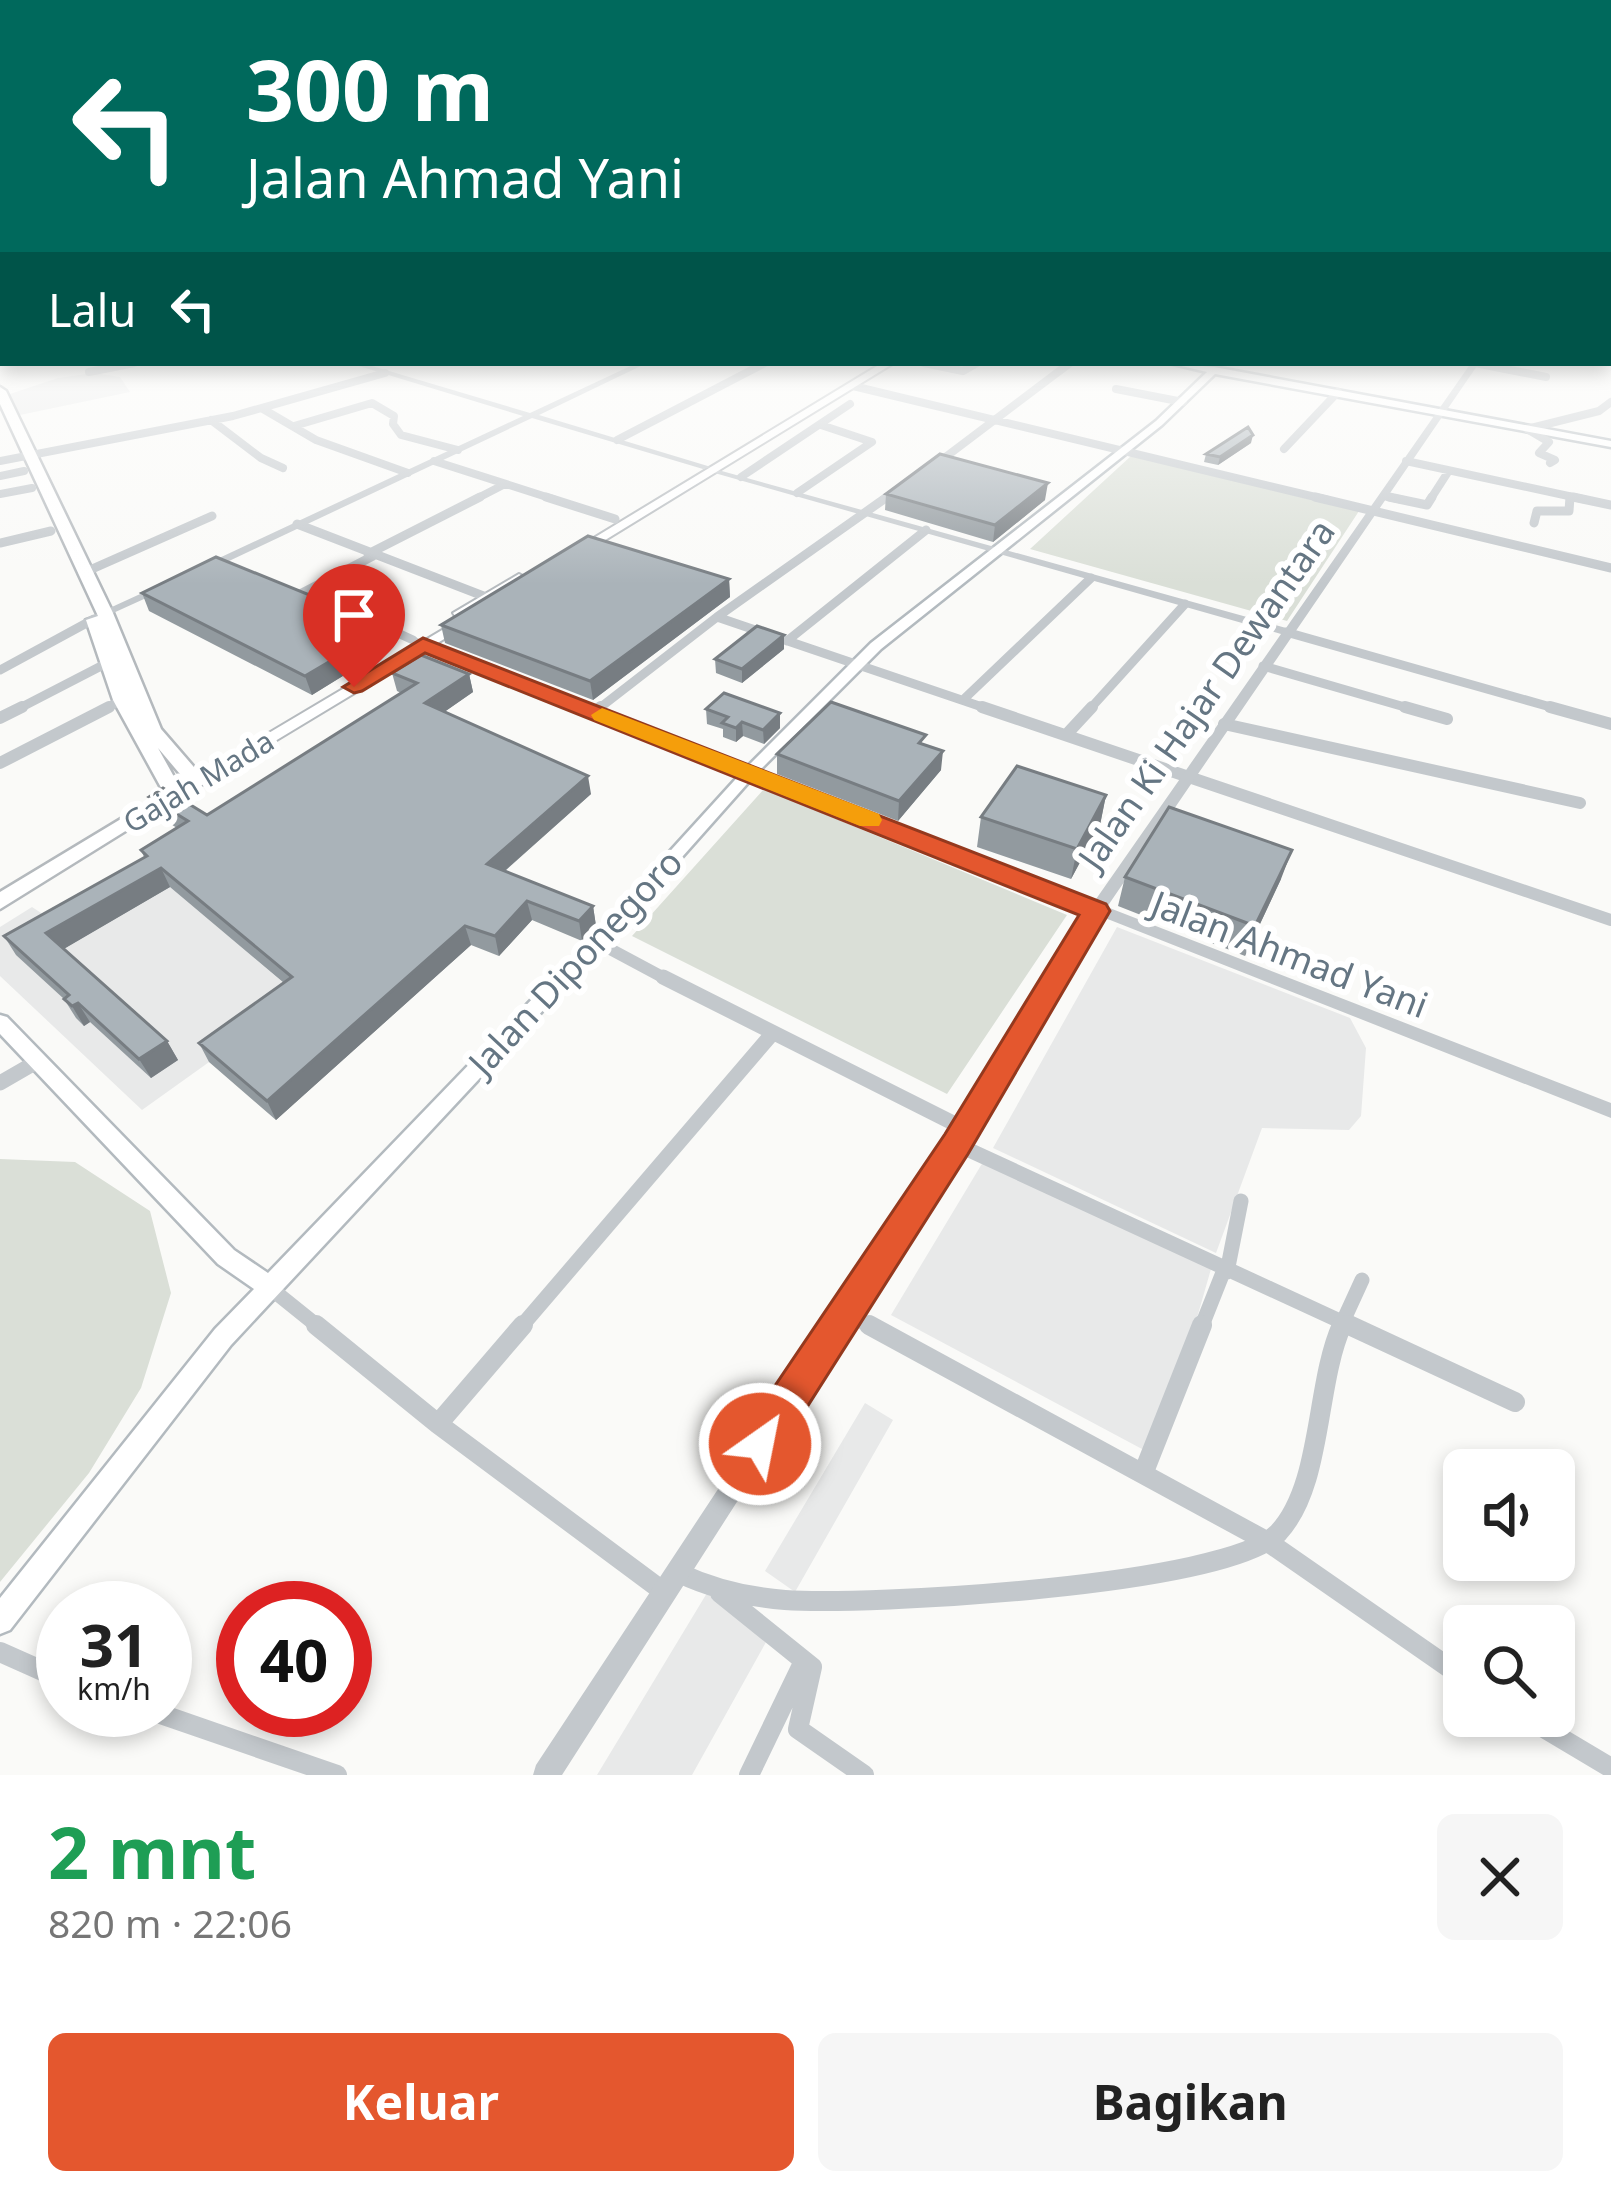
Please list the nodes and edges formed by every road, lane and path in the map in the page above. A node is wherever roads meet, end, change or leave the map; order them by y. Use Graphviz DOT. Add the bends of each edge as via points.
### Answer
graph roads {
  1 [pos="2,418"];
  2 [pos="7,418"];
  3 [pos="222,418"];
  4 [pos="279,418"];
  5 [pos="321,418"];
  6 [pos="395,418"];
  7 [pos="527,418"];
  8 [pos="538,418"];
  9 [pos="660,418"];
  10 [pos="794,418"];
  11 [pos="831,418"];
  12 [pos="988,418"];
  13 [pos="1000,418"];
  14 [pos="1163,418"];
  15 [pos="1314,418"];
  16 [pos="1438,418"];
  17 [pos="1471,418"];
  18 [pos="1572,418"];
  19 [pos="212,420"];
  20 [pos="997,420"];
  21 [pos="821,425"];
  22 [pos="294,426"];
  23 [pos="1527,429"];
  24 [pos="617,440"];
  25 [pos="1611,444"];
  26 [pos="1284,449"];
  27 [pos="458,450"];
  28 [pos="1121,452"];
  29 [pos="434,461"];
  30 [pos="1406,461"];
  31 [pos="1550,463"];
  32 [pos="20,467"];
  33 [pos="283,467"];
  34 [pos="710,468"];
  35 [pos="1448,472"];
  36 [pos="408,473"];
  37 [pos="921,474"];
  38 [pos="0,476"];
  39 [pos="740,477"];
  40 [pos="505,484"];
  41 [pos="902,487"];
  42 [pos="797,493"];
  43 [pos="0,494"];
  44 [pos="1384,496"];
  45 [pos="1570,497"];
  46 [pos="1611,505"];
  47 [pos="1372,512"];
  48 [pos="863,513"];
  49 [pos="212,516"];
  50 [pos="616,520"];
  51 [pos="1534,523"];
  52 [pos="297,524"];
  53 [pos="926,530"];
  54 [pos="50,531"];
  55 [pos="0,543"];
  56 [pos="999,552"];
  57 [pos="370,555"];
  58 [pos="223,560"];
  59 [pos="1611,568"];
  60 [pos="244,569"];
  61 [pos="83,573"];
  62 [pos="1091,578"];
  63 [pos="284,586"];
  64 [pos="302,593"];
  65 [pos="486,597"];
  66 [pos="320,600"];
  67 [pos="1185,604"];
  68 [pos="354,614"];
  69 [pos="99,616"];
  70 [pos="717,617"];
  71 [pos="1286,632"];
  72 [pos="787,641"];
  73 [pos="418,642"];
  74 [pos="107,663"];
  75 [pos="856,664"];
  76 [pos="1263,666"];
  77 [pos="0,670"];
  78 [pos="964,699"];
  79 [pos="122,700"];
  80 [pos="594,712"];
  81 [pos="0,718"];
  82 [pos="1447,718"];
  83 [pos="1224,724"];
  84 [pos="1611,724"];
  85 [pos="1066,735"];
  86 [pos="0,764"];
  87 [pos="749,773"];
  88 [pos="1187,776"];
  89 [pos="193,777"];
  90 [pos="171,790"];
  91 [pos="1580,802"];
  92 [pos="0,888"];
  93 [pos="0,902"];
  94 [pos="1096,911"];
  95 [pos="1611,920"];
  96 [pos="597,942"];
  97 [pos="0,1022"];
  98 [pos="771,1036"];
  99 [pos="38,1061"];
  100 [pos="0,1083"];
  101 [pos="1611,1111"];
  102 [pos="960,1137"];
  103 [pos="1241,1201"];
  104 [pos="1226,1271"];
  105 [pos="1362,1280"];
  106 [pos="268,1286"];
  107 [pos="846,1313"];
  108 [pos="1341,1321"];
  109 [pos="1515,1402"];
  110 [pos="438,1424"];
  111 [pos="1143,1474"];
  112 [pos="1268,1542"];
  113 [pos="671,1582"];
  114 [pos="715,1588"];
  115 [pos="0,1620"];
  116 [pos="0,1652"];
  117 [pos="804,1661"];
  118 [pos="1443,1663"];
  119 [pos="36,1668"];
  120 [pos="192,1725"];
  121 [pos="1559,1737"];
  122 [pos="1611,1768"];
  123 [pos="337,1775"];
  124 [pos="546,1775"];
  125 [pos="749,1775"];
  126 [pos="863,1775"];
  1 -- 32 [label="highway"];
  2 -- 32 [label="highway"];
  3 -- 19 [label="street"];
  4 -- 22 [label="street"];
  5 -- 22 [label="street"];
  6 -- 27 [label="street" via="400,434"];
  7 -- 27 [label="street"];
  8 -- 24 [label="street"];
  9 -- 24 [label="street"];
  10 -- 34 [label="main road"];
  11 -- 21 [label="street"];
  12 -- 20 [label="street"];
  13 -- 20 [label="street"];
  14 -- 28 [label="main road, Jalan Diponegoro"];
  15 -- 26 [label="street"];
  16 -- 30 [label="street, Jalan Ki Hajar Dewantara"];
  17 -- 23 [label="main road"];
  18 -- 23 [label="street"];
  19 -- 32 [label="street"];
  19 -- 33 [label="street"];
  20 -- 28 [label="street"];
  20 -- 37 [label="street"];
  21 -- 39 [label="street"];
  21 -- 42 [label="street" via="872,442"];
  22 -- 36 [label="street"];
  23 -- 25 [label="main road"];
  23 -- 31 [label="street" via="1550,442 1539,452"];
  24 -- 34 [label="street"];
  27 -- 29 [label="street"];
  28 -- 47 [label="street"];
  28 -- 56 [label="main road, Jalan Diponegoro"];
  29 -- 36 [label="street"];
  29 -- 40 [label="street"];
  30 -- 35 [label="street"];
  30 -- 44 [label="street, Jalan Ki Hajar Dewantara"];
  32 -- 38 [label="street"];
  32 -- 43 [label="street"];
  32 -- 54 [label="highway"];
  32 -- 61 [label="highway"];
  34 -- 39 [label="street"];
  34 -- 50 [label="main road"];
  34 -- 50 [label="main road" via="558,559"];
  35 -- 44 [label="street" via="1427,505"];
  35 -- 45 [label="street"];
  36 -- 52 [label="street"];
  39 -- 42 [label="street"];
  40 -- 50 [label="street"];
  40 -- 57 [label="street"];
  41 -- 48 [label="street"];
  42 -- 48 [label="street"];
  44 -- 47 [label="street, Jalan Ki Hajar Dewantara"];
  45 -- 46 [label="street"];
  45 -- 51 [label="street" via="1569,511 1537,511"];
  47 -- 59 [label="street"];
  47 -- 71 [label="street, Jalan Ki Hajar Dewantara"];
  48 -- 53 [label="street"];
  48 -- 70 [label="street"];
  49 -- 61 [label="street"];
  52 -- 57 [label="street"];
  52 -- 58 [label="street"];
  53 -- 56 [label="street"];
  53 -- 72 [label="street"];
  54 -- 55 [label="street"];
  54 -- 69 [label="highway"];
  56 -- 62 [label="street"];
  56 -- 75 [label="main road, Jalan Diponegoro"];
  57 -- 64 [label="street"];
  57 -- 65 [label="street"];
  58 -- 60 [label="street"];
  58 -- 69 [label="street"];
  61 -- 69 [label="highway"];
  62 -- 67 [label="street"];
  62 -- 78 [label="street"];
  63 -- 64 [label="street"];
  64 -- 66 [label="street"];
  65 -- 73 [label="main road, Gajah Mada"];
  65 -- 73 [label="main road, Gajah Mada" via="534,574"];
  67 -- 71 [label="street"];
  67 -- 85 [label="street"];
  68 -- 73 [label="street"];
  69 -- 74 [label="highway"];
  69 -- 77 [label="street"];
  69 -- 89 [label="highway" via="154,731"];
  70 -- 72 [label="street"];
  70 -- 80 [label="street"];
  71 -- 76 [label="street, Jalan Ki Hajar Dewantara"];
  71 -- 84 [label="street"];
  72 -- 75 [label="street"];
  73 -- 80 [label="street, Jalan Ahmad Yani"];
  73 -- 89 [label="main road, Gajah Mada"];
  74 -- 79 [label="highway"];
  74 -- 81 [label="street"];
  75 -- 78 [label="street"];
  75 -- 87 [label="main road, Jalan Diponegoro"];
  76 -- 82 [label="street"];
  76 -- 83 [label="street, Jalan Ki Hajar Dewantara"];
  78 -- 85 [label="street"];
  79 -- 86 [label="street"];
  79 -- 90 [label="highway"];
  80 -- 87 [label="street, Jalan Ahmad Yani"];
  83 -- 88 [label="street, Jalan Ki Hajar Dewantara"];
  83 -- 91 [label="street"];
  85 -- 88 [label="street"];
  87 -- 94 [label="street, Jalan Ahmad Yani"];
  87 -- 96 [label="main road, Jalan Diponegoro"];
  88 -- 94 [label="street, Jalan Ki Hajar Dewantara"];
  88 -- 95 [label="street"];
  89 -- 90 [label="highway, Gajah Mada"];
  90 -- 92 [label="highway, Gajah Mada"];
  90 -- 93 [label="highway, Gajah Mada"];
  94 -- 101 [label="street, Jalan Ahmad Yani"];
  94 -- 102 [label="street, Jalan Ki Hajar Dewantara"];
  96 -- 98 [label="street"];
  96 -- 106 [label="main road, Jalan Diponegoro"];
  97 -- 99 [label="main road"];
  98 -- 102 [label="street"];
  98 -- 110 [label="street"];
  99 -- 100 [label="street"];
  99 -- 106 [label="main road" via="226,1256"];
  102 -- 104 [label="street"];
  102 -- 107 [label="street, Jalan Ki Hajar Dewantara"];
  103 -- 104 [label="street"];
  104 -- 108 [label="street"];
  104 -- 111 [label="street"];
  105 -- 108 [label="street"];
  106 -- 110 [label="street"];
  106 -- 115 [label="main road, Jalan Diponegoro"];
  107 -- 111 [label="street"];
  107 -- 113 [label="street, Jalan Ki Hajar Dewantara"];
  108 -- 109 [label="street"];
  108 -- 112 [label="street" via="1300,1496"];
  110 -- 113 [label="street"];
  111 -- 112 [label="street"];
  112 -- 114 [label="street" via="1123,1577 896,1600"];
  112 -- 118 [label="street"];
  113 -- 114 [label="street"];
  113 -- 124 [label="street, Jalan Ki Hajar Dewantara"];
  114 -- 117 [label="street"];
  116 -- 119 [label="street"];
  117 -- 125 [label="street"];
  117 -- 126 [label="street" via="814,1672 798,1730"];
  120 -- 123 [label="street"];
  121 -- 122 [label="street"];
}
